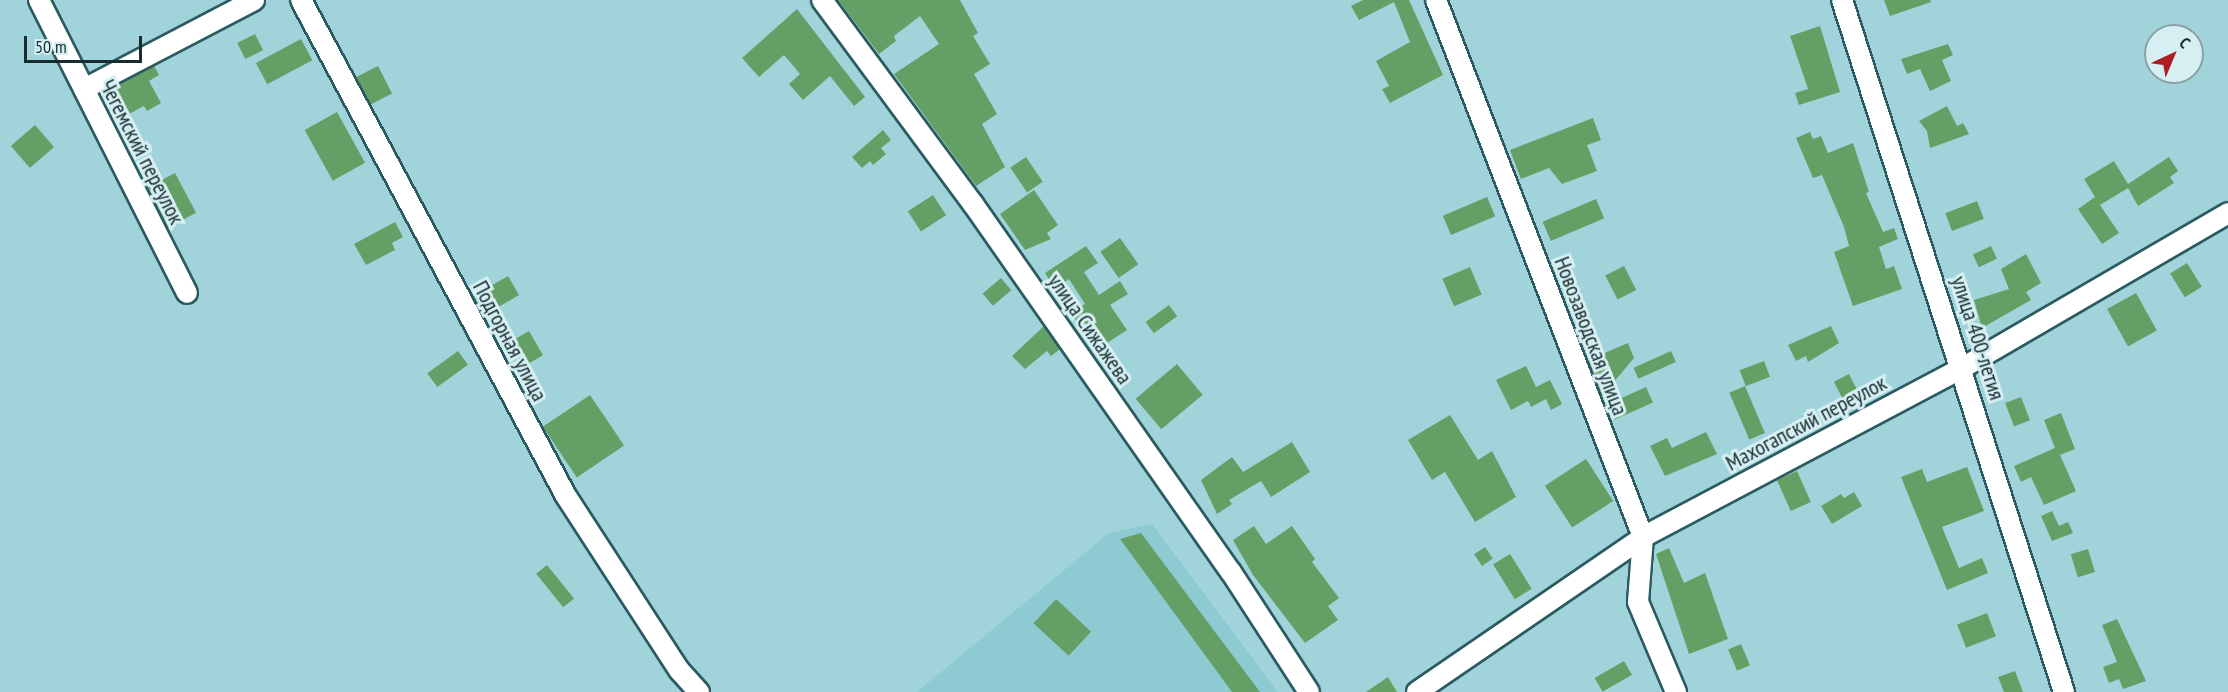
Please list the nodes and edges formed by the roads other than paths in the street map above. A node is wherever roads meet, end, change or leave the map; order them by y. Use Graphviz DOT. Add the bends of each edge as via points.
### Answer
graph roads {
  1 [pos="39,0"];
  2 [pos="254,0"];
  3 [pos="301,0"];
  4 [pos="822,0"];
  5 [pos="1436,0"];
  6 [pos="1842,0"];
  7 [pos="84,89"];
  8 [pos="2228,213"];
  9 [pos="187,293"];
  10 [pos="1962,368"];
  11 [pos="1642,537"];
  12 [pos="699,692"];
  13 [pos="1309,692"];
  14 [pos="1417,692"];
  15 [pos="1676,692"];
  16 [pos="2064,692"];
  1 -- 7 [label="street, Чегемский переулок"];
  2 -- 7 [label="street"];
  3 -- 12 [label="street, Подгорная улица" via="566,496 680,670"];
  4 -- 13 [label="street, улица Сижажева" via="993,233 1231,572"];
  5 -- 11 [label="street, Новозаводская улица"];
  6 -- 10 [label="street, улица 400-летия"];
  7 -- 9 [label="street, Чегемский переулок"];
  8 -- 10 [label="street, Махогапский переулок"];
  10 -- 11 [label="street, Махогапский переулок"];
  10 -- 16 [label="street, улица 400-летия"];
  11 -- 14 [label="street, Махогапский переулок"];
  11 -- 15 [label="street, Новозаводская улица" via="1638,602"];
}
